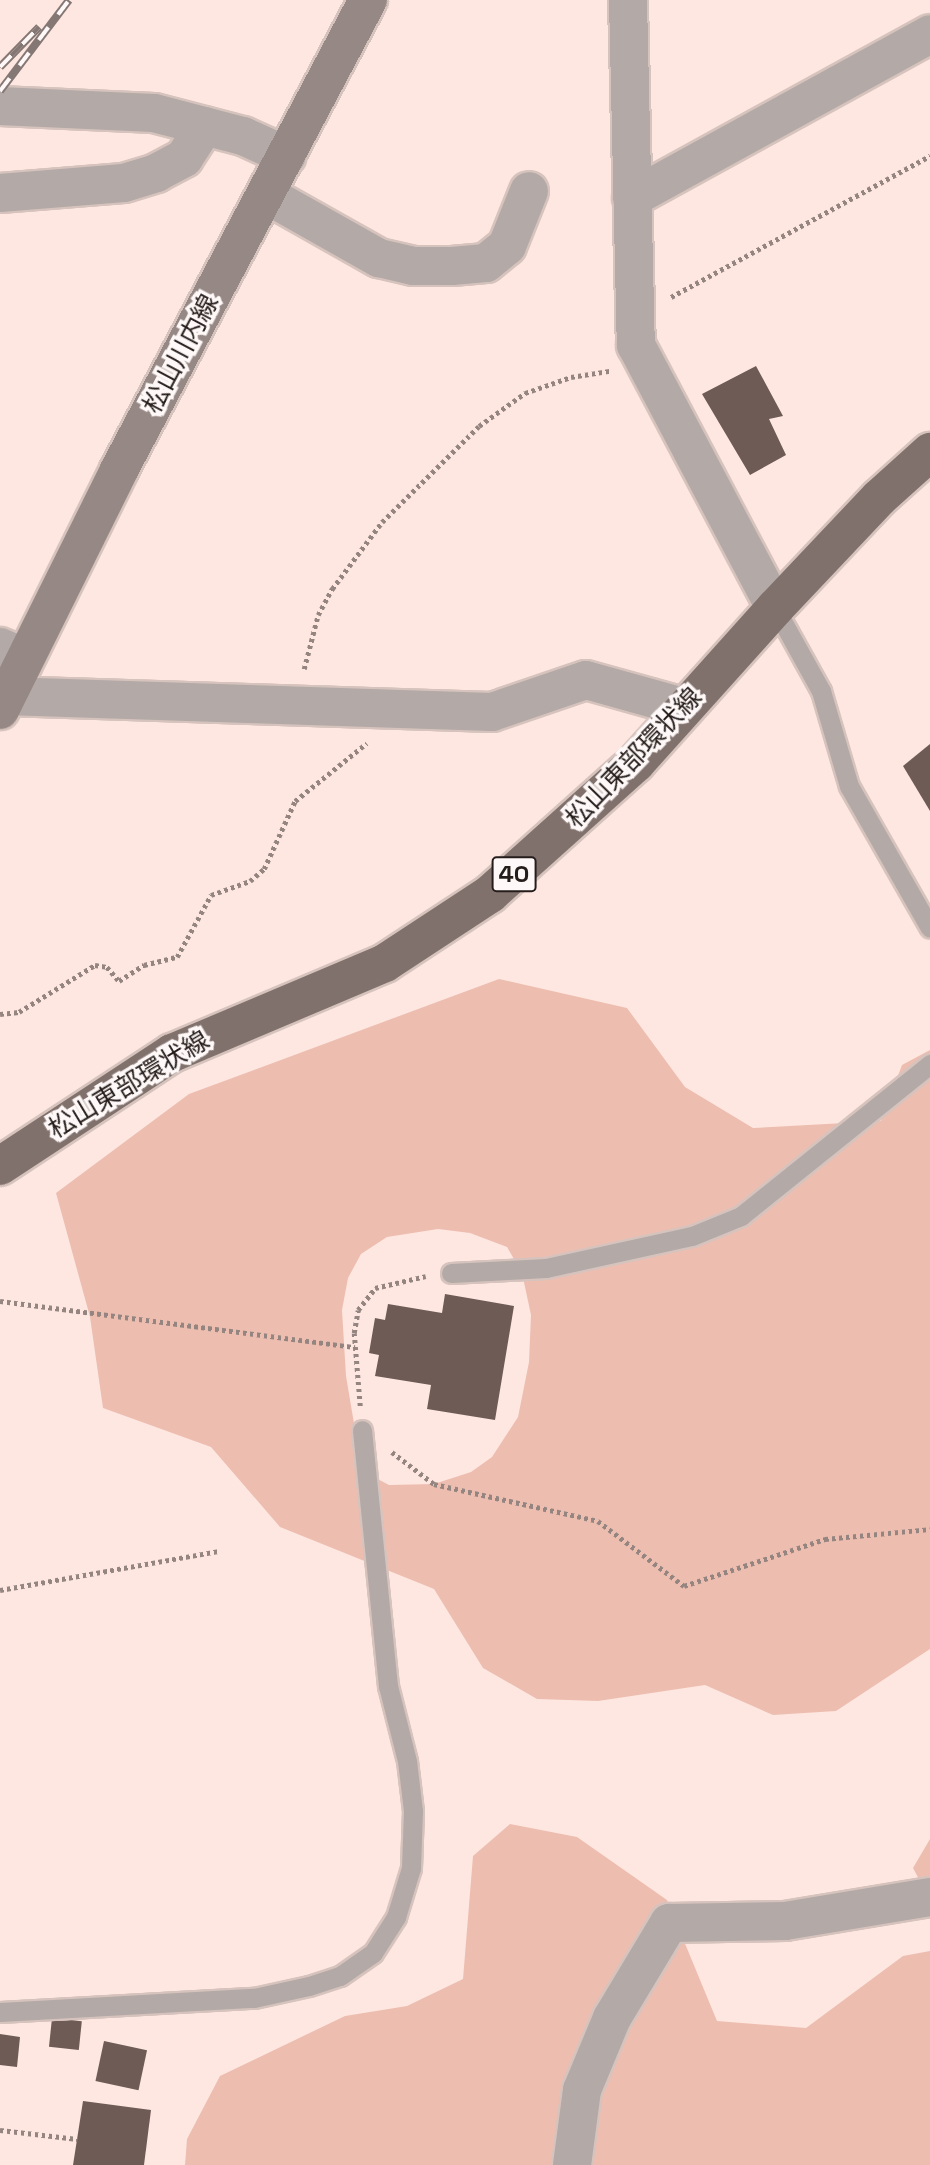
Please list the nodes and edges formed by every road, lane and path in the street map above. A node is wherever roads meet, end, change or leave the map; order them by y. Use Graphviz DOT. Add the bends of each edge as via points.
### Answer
graph roads {
  1 [pos="368,0"];
  2 [pos="628,0"];
  3 [pos="930,34"];
  4 [pos="4,112"];
  5 [pos="205,126"];
  6 [pos="287,156"];
  7 [pos="930,156"];
  8 [pos="529,191"];
  9 [pos="0,193"];
  10 [pos="267,195"];
  11 [pos="632,198"];
  12 [pos="658,304"];
  13 [pos="646,365"];
  14 [pos="930,452"];
  15 [pos="775,608"];
  16 [pos="12,652"];
  17 [pos="3,703"];
  18 [pos="295,707"];
  19 [pos="683,707"];
  20 [pos="388,710"];
  21 [pos="930,928"];
  22 [pos="0,1013"];
  23 [pos="930,1064"];
  24 [pos="0,1167"];
  25 [pos="451,1273"];
  26 [pos="0,1301"];
  27 [pos="355,1347"];
  28 [pos="362,1430"];
  29 [pos="930,1529"];
  30 [pos="220,1551"];
  31 [pos="0,1590"];
  32 [pos="930,1897"];
  33 [pos="0,2012"];
  34 [pos="0,2130"];
  35 [pos="77,2139"];
  36 [pos="572,2165"];
  1 -- 6 [label="main road, 松山川内線"];
  2 -- 11 [label="street"];
  3 -- 11 [label="street"];
  4 -- 5 [label="street" via="154,113"];
  5 -- 6 [label="street" via="243,136"];
  5 -- 9 [label="street" via="184,158 156,173 124,183"];
  6 -- 10 [label="main road, 松山川内線"];
  7 -- 12 [label="path"];
  8 -- 10 [label="street" via="507,246 486,263 452,266 413,266 379,258"];
  10 -- 16 [label="main road, 松山川内線"];
  11 -- 13 [label="street" via="636,345"];
  13 -- 15 [label="street"];
  13 -- 18 [label="path" via="570,377 525,393 479,426 382,522 332,590 318,615"];
  14 -- 15 [label="main road, 松山東部環状線 / 40" via="879,498"];
  15 -- 19 [label="main road, 松山東部環状線 / 40"];
  15 -- 21 [label="lane" via="821,691 849,786"];
  16 -- 17 [label="main road, 松山川内線"];
  17 -- 18 [label="street"];
  18 -- 20 [label="street"];
  19 -- 20 [label="street" via="586,680 492,712"];
  19 -- 24 [label="main road, 松山東部環状線 / 40" via="636,764 568,828 429,937 385,962 172,1054"];
  20 -- 22 [label="path" via="372,739 295,802 264,869 250,881 211,895 201,906 177,957 144,965 119,981 107,967 95,965 19,1012"];
  23 -- 25 [label="lane" via="741,1216 692,1236 547,1268"];
  25 -- 27 [label="path" via="406,1278 376,1288 358,1310"];
  26 -- 27 [label="path"];
  27 -- 28 [label="path"];
  28 -- 29 [label="path" via="434,1484 598,1521 684,1586 825,1539"];
  28 -- 33 [label="lane" via="387,1673 413,1811 411,1868 396,1917 373,1953 340,1976 310,1986 254,1998"];
  30 -- 31 [label="path"];
  32 -- 36 [label="street" via="785,1921 669,1923 612,2018 582,2090"];
  34 -- 35 [label="path"];
}
